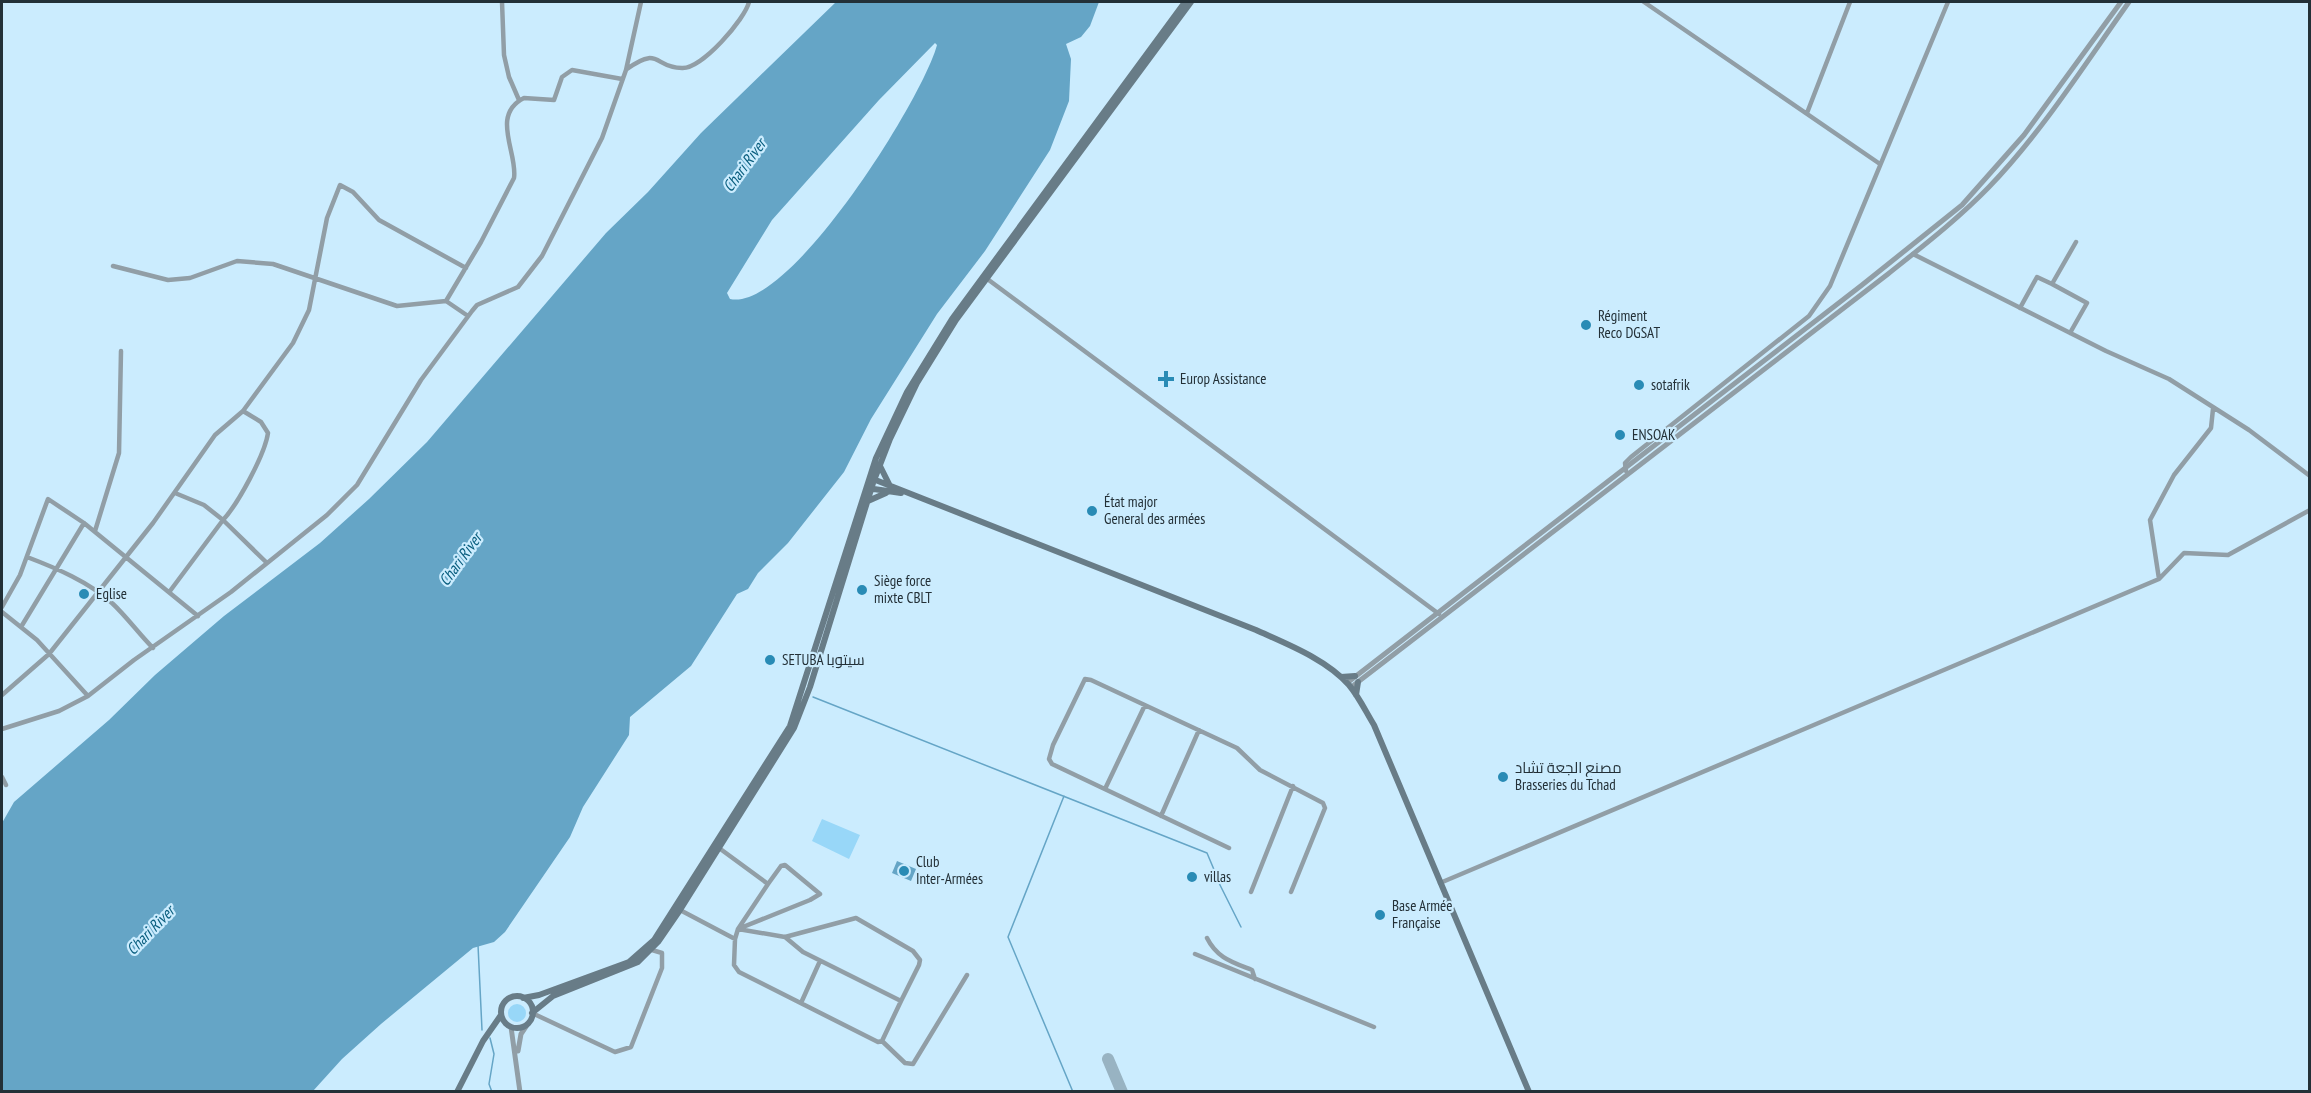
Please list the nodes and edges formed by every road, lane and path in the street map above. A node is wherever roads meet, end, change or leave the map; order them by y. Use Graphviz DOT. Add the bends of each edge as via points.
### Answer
graph roads {
  1 [pos="502,2"];
  2 [pos="641,2"];
  3 [pos="749,2"];
  4 [pos="1644,2"];
  5 [pos="1850,2"];
  6 [pos="1948,2"];
  7 [pos="2121,2"];
  8 [pos="2129,2"];
  9 [pos="1187,3"];
  10 [pos="626,70"];
  11 [pos="622,79"];
  12 [pos="519,100"];
  13 [pos="1807,113"];
  14 [pos="1880,164"];
  15 [pos="2076,242"];
  16 [pos="1913,254"];
  17 [pos="113,266"];
  18 [pos="466,268"];
  19 [pos="985,277"];
  20 [pos="316,280"];
  21 [pos="2052,284"];
  22 [pos="446,301"];
  23 [pos="2020,308"];
  24 [pos="468,316"];
  25 [pos="2070,333"];
  26 [pos="121,351"];
  27 [pos="2213,409"];
  28 [pos="243,411"];
  29 [pos="879,465"];
  30 [pos="1625,471"];
  31 [pos="2310,476"];
  32 [pos="872,478"];
  33 [pos="868,489"];
  34 [pos="890,489"];
  35 [pos="175,493"];
  36 [pos="868,501"];
  37 [pos="2310,510"];
  38 [pos="224,520"];
  39 [pos="84,523"];
  40 [pos="95,531"];
  41 [pos="127,556"];
  42 [pos="27,557"];
  43 [pos="267,563"];
  44 [pos="57,568"];
  45 [pos="2159,579"];
  46 [pos="170,591"];
  47 [pos="99,593"];
  48 [pos="2,607"];
  49 [pos="2,612"];
  50 [pos="198,616"];
  51 [pos="1441,616"];
  52 [pos="21,627"];
  53 [pos="153,648"];
  54 [pos="49,654"];
  55 [pos="1340,677"];
  56 [pos="1357,679"];
  57 [pos="1349,685"];
  58 [pos="2,695"];
  59 [pos="88,696"];
  60 [pos="1356,696"];
  61 [pos="1145,705"];
  62 [pos="2,729"];
  63 [pos="1199,730"];
  64 [pos="2,777"];
  65 [pos="6,785"];
  66 [pos="1293,786"];
  67 [pos="1105,789"];
  68 [pos="1161,816"];
  69 [pos="1229,848"];
  70 [pos="716,850"];
  71 [pos="1440,883"];
  72 [pos="768,884"];
  73 [pos="1251,892"];
  74 [pos="1291,892"];
  75 [pos="680,910"];
  76 [pos="738,929"];
  77 [pos="785,937"];
  78 [pos="1207,938"];
  79 [pos="735,939"];
  80 [pos="652,950"];
  81 [pos="1195,954"];
  82 [pos="820,961"];
  83 [pos="967,975"];
  84 [pos="1255,979"];
  85 [pos="523,998"];
  86 [pos="901,1001"];
  87 [pos="801,1003"];
  88 [pos="532,1013"];
  89 [pos="501,1015"];
  90 [pos="527,1024"];
  91 [pos="509,1026"];
  92 [pos="1374,1027"];
  93 [pos="492,1030"];
  94 [pos="882,1041"];
  95 [pos="517,1065"];
  96 [pos="457,1092"];
  97 [pos="520,1092"];
  98 [pos="1529,1092"];
  1 -- 12 [label="street" via="504,55"];
  2 -- 10 [label="street"];
  3 -- 10 [label="street" via="725,38 699,63 683,68 651,57"];
  4 -- 13 [label="street"];
  5 -- 13 [label="street"];
  6 -- 14 [label="street"];
  7 -- 30 [label="street" via="2024,135 1962,205"];
  8 -- 16 [label="street" via="2001,174"];
  9 -- 19 [label="main road"];
  10 -- 11 [label="street"];
  11 -- 12 [label="street" via="572,70 562,76 554,100"];
  11 -- 24 [label="street" via="595,156 542,256 518,286 477,305"];
  12 -- 18 [label="street" via="506,132 514,178"];
  13 -- 14 [label="street"];
  14 -- 30 [label="street" via="1818,307 1631,458"];
  15 -- 21 [label="street"];
  16 -- 23 [label="street"];
  16 -- 30 [label="street"];
  17 -- 20 [label="street" via="168,280 252,261 273,264"];
  18 -- 20 [label="street" via="379,220 353,192 340,185 327,218"];
  18 -- 22 [label="street"];
  19 -- 29 [label="main road" via="917,383"];
  19 -- 32 [label="main road" via="916,376 890,426"];
  19 -- 51 [label="street"];
  20 -- 22 [label="street" via="397,306"];
  20 -- 28 [label="street" via="309,310 293,343"];
  21 -- 23 [label="street" via="2037,277"];
  21 -- 25 [label="street" via="2087,303"];
  22 -- 24 [label="street"];
  23 -- 25 [label="street"];
  24 -- 43 [label="street" via="421,380 350,494"];
  25 -- 27 [label="street" via="2169,379"];
  26 -- 40 [label="street" via="119,453"];
  27 -- 31 [label="street" via="2249,430"];
  27 -- 45 [label="street" via="2211,428 2174,474 2150,520"];
  28 -- 35 [label="street" via="215,435"];
  28 -- 38 [label="street" via="266,428 268,438 249,480"];
  29 -- 32 [label="main road"];
  29 -- 34 [label="main road"];
  30 -- 51 [label="street"];
  32 -- 33 [label="main road"];
  32 -- 34 [label="main road"];
  33 -- 34 [label="main road"];
  33 -- 36 [label="main road"];
  33 -- 70 [label="main road" via="790,726"];
  34 -- 36 [label="main road"];
  34 -- 55 [label="main road" via="1256,630 1308,655"];
  35 -- 38 [label="street"];
  35 -- 41 [label="street"];
  36 -- 70 [label="main road" via="798,718"];
  37 -- 45 [label="street" via="2228,555 2184,553"];
  38 -- 43 [label="street"];
  38 -- 46 [label="street"];
  39 -- 40 [label="street"];
  39 -- 42 [label="street" via="46,500"];
  39 -- 44 [label="street"];
  40 -- 41 [label="street"];
  41 -- 46 [label="street"];
  41 -- 47 [label="street"];
  42 -- 44 [label="street"];
  42 -- 48 [label="street"];
  43 -- 50 [label="street"];
  44 -- 47 [label="street"];
  44 -- 52 [label="street"];
  45 -- 71 [label="street"];
  46 -- 50 [label="street"];
  47 -- 53 [label="street"];
  47 -- 54 [label="street"];
  49 -- 52 [label="street"];
  50 -- 53 [label="street"];
  51 -- 56 [label="street"];
  52 -- 54 [label="street"];
  53 -- 59 [label="street"];
  54 -- 58 [label="street"];
  54 -- 59 [label="street"];
  55 -- 56 [label="main road"];
  55 -- 57 [label="main road"];
  56 -- 57 [label="street"];
  56 -- 60 [label="main road"];
  57 -- 60 [label="main road"];
  59 -- 62 [label="street" via="59,711"];
  60 -- 71 [label="main road" via="1374,725"];
  61 -- 63 [label="street"];
  61 -- 67 [label="street"];
  61 -- 67 [label="street" via="1086,680 1053,745 1049,759 1052,764"];
  63 -- 66 [label="street" via="1237,747 1260,770"];
  63 -- 68 [label="street"];
  64 -- 65 [label="street"];
  66 -- 73 [label="street"];
  66 -- 74 [label="street" via="1325,808"];
  67 -- 68 [label="street"];
  68 -- 69 [label="street"];
  70 -- 72 [label="street"];
  70 -- 75 [label="main road"];
  70 -- 85 [label="main road" via="641,954 617,967"];
  71 -- 98 [label="main road"];
  72 -- 76 [label="street"];
  72 -- 76 [label="street" via="785,865 818,890 819,895"];
  75 -- 79 [label="street"];
  75 -- 80 [label="main road"];
  76 -- 77 [label="street"];
  76 -- 79 [label="street"];
  77 -- 82 [label="street"];
  77 -- 86 [label="street" via="848,919 863,921 913,951 920,960"];
  78 -- 84 [label="street" via="1223,959 1252,970"];
  79 -- 87 [label="street" via="737,970"];
  80 -- 88 [label="main road" via="632,966 553,996"];
  80 -- 88 [label="street" via="662,953 662,968 631,1047 615,1052"];
  81 -- 84 [label="street"];
  82 -- 86 [label="street"];
  82 -- 87 [label="street"];
  83 -- 94 [label="street" via="913,1064 905,1062"];
  84 -- 92 [label="street"];
  85 -- 88 [label="main road"];
  85 -- 89 [label="main road" via="507,1000"];
  86 -- 94 [label="street"];
  87 -- 94 [label="street" via="860,1034"];
  88 -- 90 [label="main road"];
  89 -- 91 [label="main road"];
  89 -- 93 [label="main road"];
  90 -- 91 [label="main road" via="519,1028"];
  90 -- 95 [label="street" via="519,1042"];
  91 -- 93 [label="main road"];
  91 -- 95 [label="street"];
  93 -- 96 [label="main road"];
  95 -- 97 [label="street"];
}
